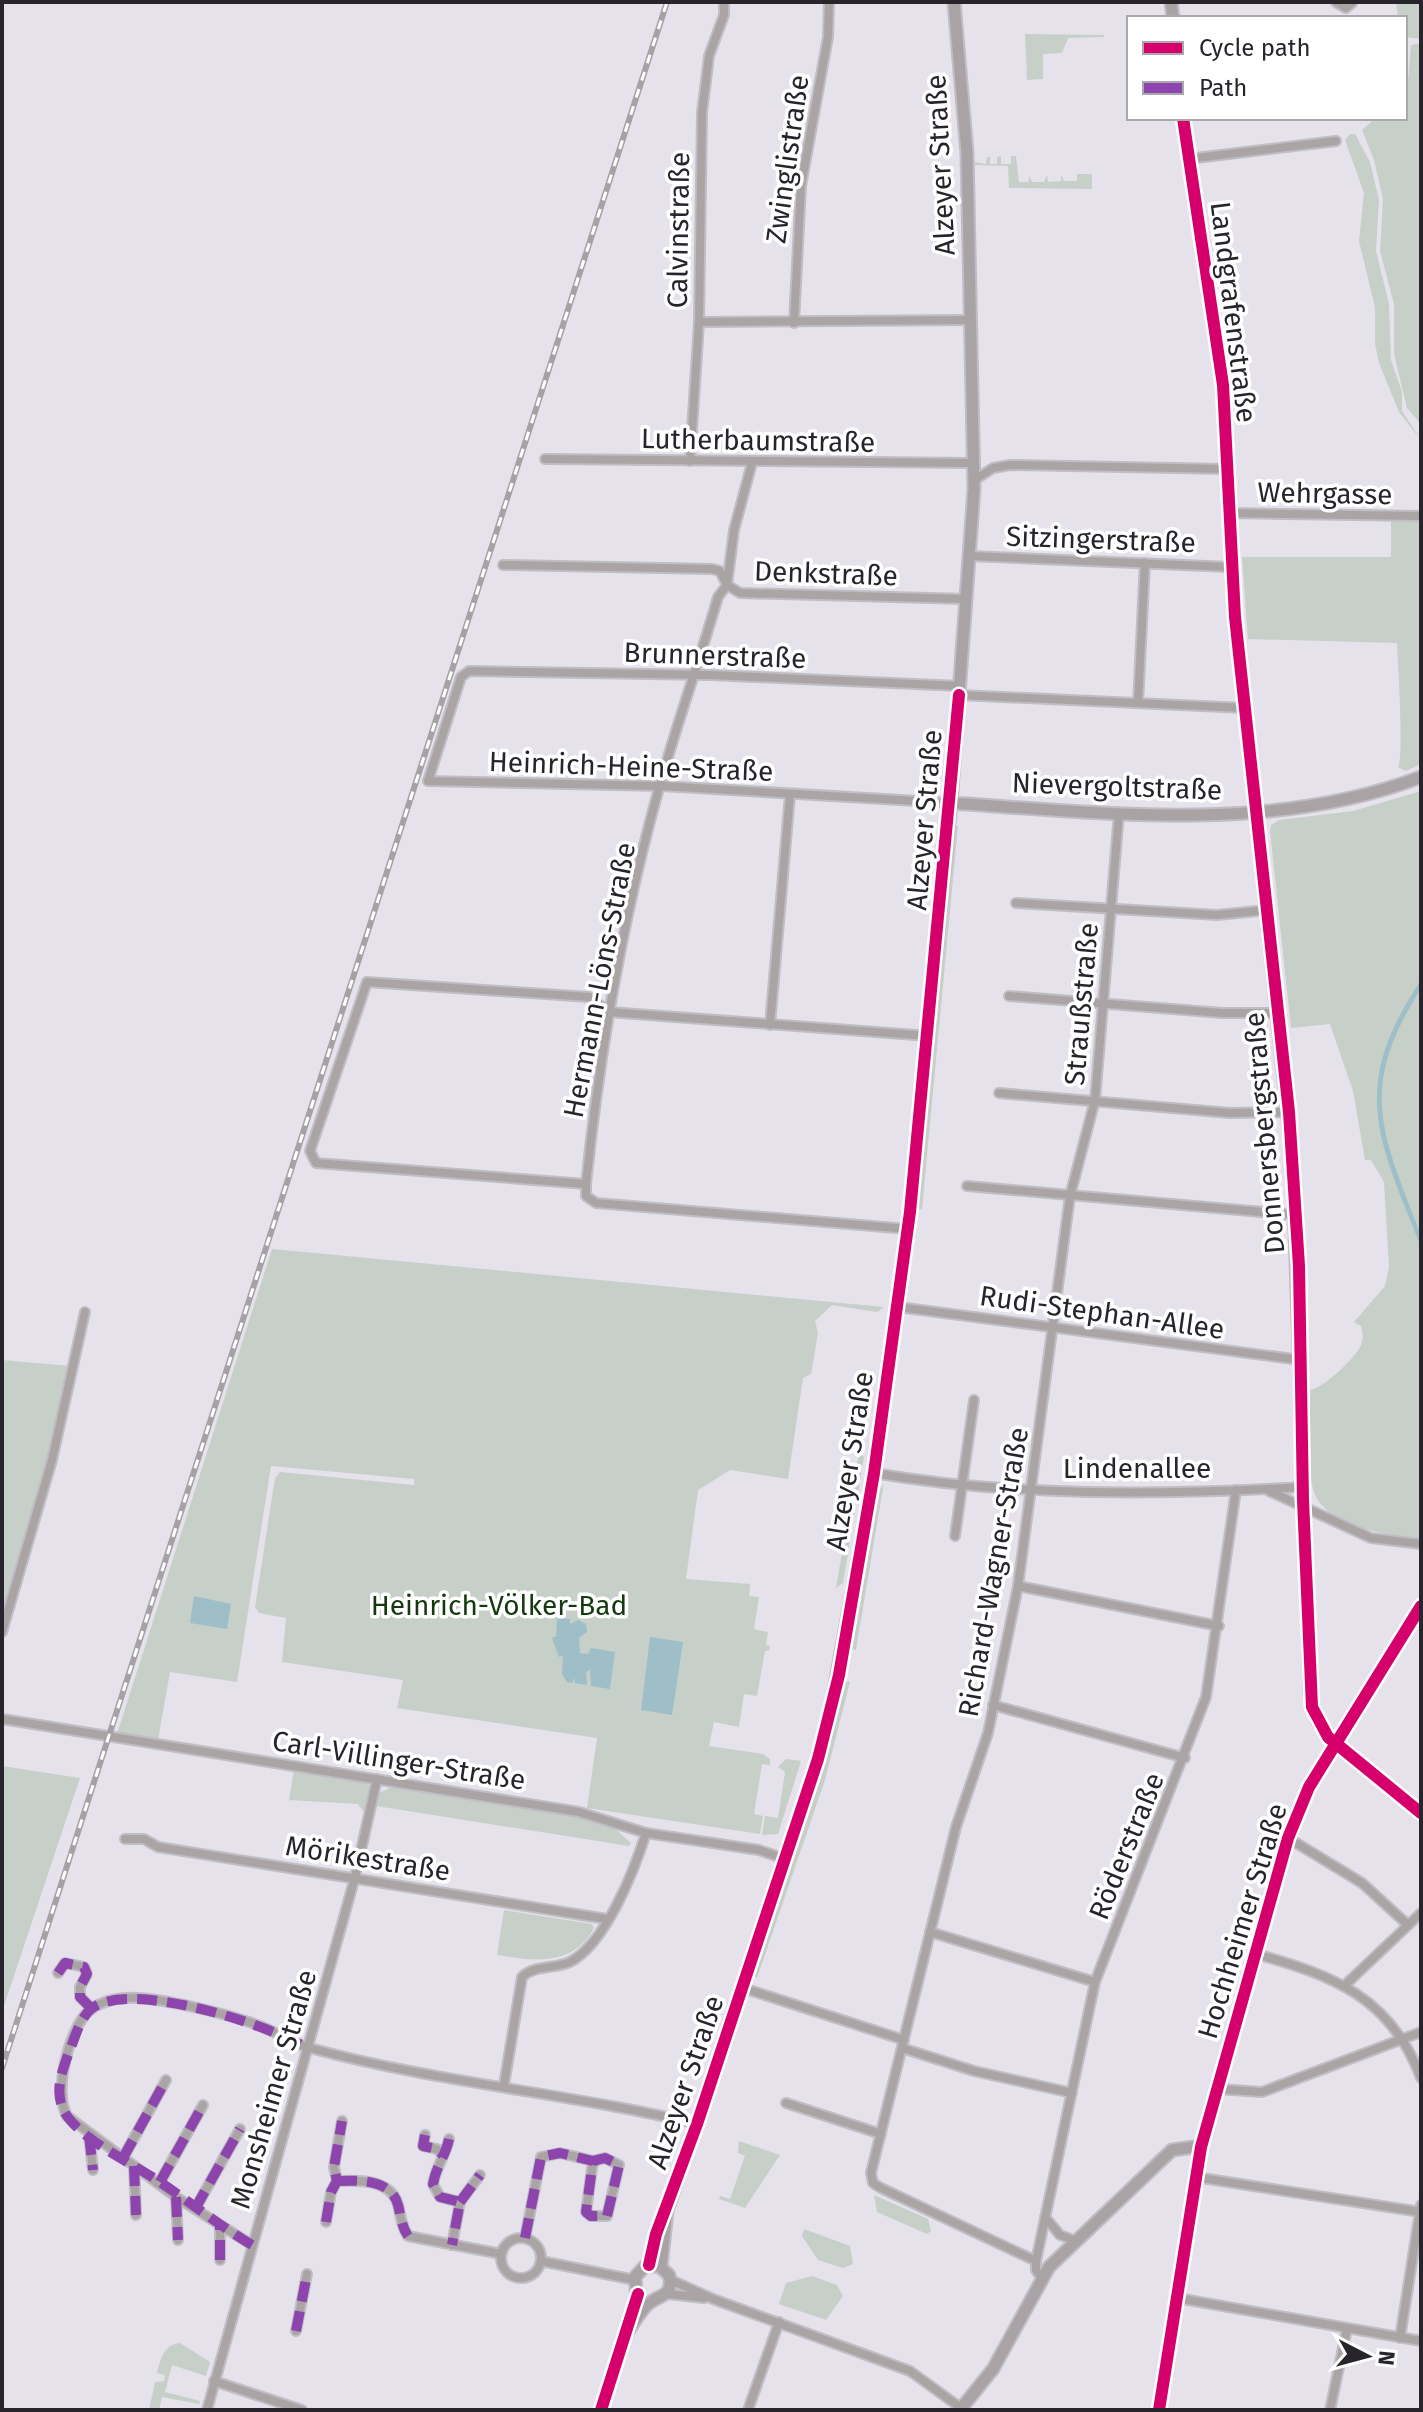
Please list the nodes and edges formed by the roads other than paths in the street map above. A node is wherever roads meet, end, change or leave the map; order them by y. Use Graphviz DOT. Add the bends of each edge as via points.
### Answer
graph roads {
  1 [pos="724,2"];
  2 [pos="829,2"];
  3 [pos="954,2"];
  4 [pos="1336,2"];
  5 [pos="1352,3"];
  6 [pos="1183,120"];
  7 [pos="1336,141"];
  8 [pos="1188,159"];
  9 [pos="969,320"];
  10 [pos="699,322"];
  11 [pos="794,323"];
  12 [pos="545,459"];
  13 [pos="690,461"];
  14 [pos="752,463"];
  15 [pos="972,463"];
  16 [pos="1227,469"];
  17 [pos="973,481"];
  18 [pos="1228,513"];
  19 [pos="1421,516"];
  20 [pos="969,556"];
  21 [pos="1145,563"];
  22 [pos="503,565"];
  23 [pos="1230,567"];
  24 [pos="727,585"];
  25 [pos="966,599"];
  26 [pos="469,671"];
  27 [pos="695,676"];
  28 [pos="960,691"];
  29 [pos="1138,703"];
  30 [pos="1245,708"];
  31 [pos="1421,777"];
  32 [pos="662,786"];
  33 [pos="790,795"];
  34 [pos="951,803"];
  35 [pos="1256,811"];
  36 [pos="1119,813"];
  37 [pos="1016,903"];
  38 [pos="1111,908"];
  39 [pos="1268,910"];
  40 [pos="1009,996"];
  41 [pos="1104,1002"];
  42 [pos="609,1012"];
  43 [pos="1278,1013"];
  44 [pos="770,1025"];
  45 [pos="929,1036"];
  46 [pos="999,1093"];
  47 [pos="1095,1100"];
  48 [pos="1289,1112"];
  49 [pos="586,1184"];
  50 [pos="967,1186"];
  51 [pos="1070,1196"];
  52 [pos="1296,1215"];
  53 [pos="908,1229"];
  54 [pos="898,1307"];
  55 [pos="85,1312"];
  56 [pos="1054,1327"];
  57 [pos="1301,1360"];
  58 [pos="974,1400"];
  59 [pos="874,1473"];
  60 [pos="963,1484"];
  61 [pos="1303,1487"];
  62 [pos="1032,1489"];
  63 [pos="1262,1489"];
  64 [pos="1236,1490"];
  65 [pos="1303,1508"];
  66 [pos="955,1536"];
  67 [pos="1421,1544"];
  68 [pos="1018,1586"];
  69 [pos="1421,1606"];
  70 [pos="1219,1626"];
  71 [pos="2,1632"];
  72 [pos="993,1705"];
  73 [pos="2,1719"];
  74 [pos="1336,1742"];
  75 [pos="1185,1758"];
  76 [pos="377,1779"];
  77 [pos="1421,1813"];
  78 [pos="646,1833"];
  79 [pos="1288,1838"];
  80 [pos="125,1839"];
  81 [pos="785,1859"];
  82 [pos="355,1877"];
  83 [pos="1421,1913"];
  84 [pos="607,1919"];
  85 [pos="1408,1925"];
  86 [pos="930,1932"];
  87 [pos="1256,1954"];
  88 [pos="58,1973"];
  89 [pos="1095,1982"];
  90 [pos="1344,1986"];
  91 [pos="743,1988"];
  92 [pos="91,2008"];
  93 [pos="1421,2032"];
  94 [pos="1401,2040"];
  95 [pos="903,2044"];
  96 [pos="305,2047"];
  97 [pos="1421,2078"];
  98 [pos="166,2080"];
  99 [pos="504,2085"];
  100 [pos="1217,2089"];
  101 [pos="1072,2093"];
  102 [pos="786,2103"];
  103 [pos="203,2105"];
  104 [pos="342,2121"];
  105 [pos="697,2124"];
  106 [pos="240,2129"];
  107 [pos="881,2134"];
  108 [pos="89,2135"];
  109 [pos="425,2135"];
  110 [pos="449,2139"];
  111 [pos="1201,2146"];
  112 [pos="443,2155"];
  113 [pos="123,2158"];
  114 [pos="593,2161"];
  115 [pos="134,2166"];
  116 [pos="93,2170"];
  117 [pos="480,2175"];
  118 [pos="1195,2177"];
  119 [pos="337,2181"];
  120 [pos="160,2182"];
  121 [pos="176,2197"];
  122 [pos="460,2202"];
  123 [pos="1421,2205"];
  124 [pos="195,2209"];
  125 [pos="1420,2212"];
  126 [pos="136,2215"];
  127 [pos="1044,2216"];
  128 [pos="326,2222"];
  129 [pos="220,2226"];
  130 [pos="525,2238"];
  131 [pos="178,2240"];
  132 [pos="1076,2241"];
  133 [pos="252,2245"];
  134 [pos="452,2245"];
  135 [pos="501,2254"];
  136 [pos="220,2260"];
  137 [pos="541,2261"];
  138 [pos="1036,2261"];
  139 [pos="655,2266"];
  140 [pos="307,2274"];
  141 [pos="1041,2277"];
  142 [pos="635,2280"];
  143 [pos="671,2280"];
  144 [pos="638,2294"];
  145 [pos="668,2294"];
  146 [pos="1177,2298"];
  147 [pos="713,2299"];
  148 [pos="651,2301"];
  149 [pos="779,2322"];
  150 [pos="1347,2329"];
  151 [pos="296,2331"];
  152 [pos="624,2338"];
  153 [pos="1400,2338"];
  154 [pos="1421,2341"];
  155 [pos="214,2381"];
  156 [pos="962,2409"];
  157 [pos="207,2410"];
  158 [pos="302,2410"];
  159 [pos="601,2410"];
  160 [pos="748,2410"];
  161 [pos="1159,2410"];
  162 [pos="1330,2410"];
  1 -- 10 [label="street, Calvinstraße" via="709,56 702,113"];
  2 -- 11 [label="street, Zwinglistraße" via="828,37 801,186"];
  3 -- 9 [label="street, Alzeyer Straße" via="967,153"];
  4 -- 5 [label="street" via="1346,8"];
  6 -- 8 [label="street, Landgrafenstraße"];
  7 -- 8 [label="street"];
  8 -- 16 [label="street, Landgrafenstraße" via="1218,343"];
  9 -- 11 [label="street"];
  9 -- 15 [label="street, Alzeyer Straße"];
  10 -- 11 [label="street"];
  10 -- 13 [label="street, Calvinstraße"];
  12 -- 13 [label="street, Lutherbaumstraße"];
  13 -- 14 [label="street, Lutherbaumstraße"];
  14 -- 15 [label="street, Lutherbaumstraße"];
  14 -- 24 [label="street, Hermann-Löns-Straße" via="734,530"];
  15 -- 17 [label="street, Alzeyer Straße"];
  16 -- 17 [label="street" via="1010,465"];
  16 -- 18 [label="street, Landgrafenstraße"];
  17 -- 20 [label="street, Alzeyer Straße"];
  18 -- 19 [label="street, Wehrgasse"];
  18 -- 23 [label="street, Donnersbergstraße"];
  20 -- 21 [label="street, Sitzingerstraße"];
  20 -- 25 [label="street, Alzeyer Straße"];
  21 -- 23 [label="street, Sitzingerstraße"];
  21 -- 29 [label="street"];
  22 -- 24 [label="street, Denkstraße" via="712,569 720,571"];
  23 -- 30 [label="street, Donnersbergstraße"];
  24 -- 25 [label="street, Denkstraße" via="740,593"];
  24 -- 27 [label="street, Hermann-Löns-Straße" via="718,597"];
  25 -- 28 [label="street, Alzeyer Straße"];
  26 -- 27 [label="street, Brunnerstraße"];
  26 -- 32 [label="street, Heinrich-Heine-Straße" via="461,677 428,781"];
  27 -- 28 [label="street, Brunnerstraße"];
  27 -- 32 [label="street, Hermann-Löns-Straße"];
  28 -- 29 [label="street, Brunnerstraße"];
  28 -- 34 [label="street, Alzeyer Straße"];
  29 -- 30 [label="street, Brunnerstraße"];
  30 -- 35 [label="street, Donnersbergstraße"];
  31 -- 35 [label="street, Nievergoltstraße" via="1349,798"];
  32 -- 33 [label="street, Heinrich-Heine-Straße"];
  32 -- 42 [label="street, Hermann-Löns-Straße"];
  33 -- 34 [label="street, Heinrich-Heine-Straße"];
  33 -- 44 [label="street"];
  34 -- 36 [label="street, Nievergoltstraße"];
  34 -- 45 [label="street, Alzeyer Straße"];
  35 -- 36 [label="street, Nievergoltstraße" via="1202,817"];
  35 -- 39 [label="street, Donnersbergstraße"];
  36 -- 38 [label="street, Straußstraße"];
  37 -- 38 [label="street"];
  38 -- 39 [label="street" via="1217,915"];
  38 -- 41 [label="street, Straußstraße"];
  39 -- 43 [label="street, Donnersbergstraße"];
  40 -- 41 [label="street"];
  41 -- 43 [label="street"];
  41 -- 47 [label="street, Straußstraße"];
  42 -- 44 [label="street"];
  42 -- 49 [label="street, Hermann-Löns-Straße"];
  42 -- 49 [label="street" via="589,997 367,982 311,1147 316,1163"];
  43 -- 48 [label="street, Donnersbergstraße"];
  44 -- 45 [label="street"];
  45 -- 53 [label="street, Alzeyer Straße"];
  46 -- 47 [label="street"];
  47 -- 48 [label="street" via="1230,1113"];
  47 -- 51 [label="street, Straußstraße"];
  48 -- 52 [label="street, Donnersbergstraße"];
  49 -- 53 [label="street" via="586,1196 596,1203"];
  50 -- 51 [label="street"];
  51 -- 52 [label="street"];
  51 -- 56 [label="street, Richard-Wagner-Straße"];
  52 -- 57 [label="street, Donnersbergstraße"];
  53 -- 54 [label="street, Alzeyer Straße"];
  54 -- 56 [label="street, Rudi-Stephan-Allee"];
  54 -- 59 [label="street, Alzeyer Straße"];
  55 -- 71 [label="street" via="52,1460"];
  56 -- 57 [label="street, Rudi-Stephan-Allee"];
  56 -- 62 [label="street, Richard-Wagner-Straße"];
  57 -- 61 [label="street, Donnersbergstraße"];
  58 -- 60 [label="street"];
  59 -- 60 [label="street, Lindenallee"];
  59 -- 81 [label="street, Alzeyer Straße" via="826,1734"];
  60 -- 62 [label="street, Lindenallee"];
  60 -- 66 [label="street"];
  61 -- 63 [label="street, Lindenallee"];
  61 -- 65 [label="street, Donnersbergstraße"];
  62 -- 64 [label="street, Lindenallee"];
  62 -- 68 [label="street, Richard-Wagner-Straße"];
  63 -- 64 [label="street, Lindenallee"];
  63 -- 65 [label="street, Lindenallee"];
  64 -- 70 [label="street, Röderstraße"];
  65 -- 67 [label="street, Lindenallee" via="1371,1538"];
  65 -- 74 [label="street, Donnersbergstraße" via="1312,1707"];
  68 -- 70 [label="street"];
  68 -- 72 [label="street, Richard-Wagner-Straße"];
  69 -- 74 [label="street, Hochheimer Straße"];
  70 -- 75 [label="street, Röderstraße" via="1206,1697"];
  72 -- 75 [label="street"];
  72 -- 86 [label="street, Richard-Wagner-Straße"];
  73 -- 76 [label="street, Carl-Villinger-Straße"];
  74 -- 77 [label="street"];
  74 -- 79 [label="street, Hochheimer Straße" via="1309,1787"];
  75 -- 89 [label="street, Röderstraße"];
  76 -- 78 [label="street, Carl-Villinger-Straße" via="579,1812"];
  76 -- 82 [label="street, Monsheimer Straße"];
  78 -- 81 [label="street, Carl-Villinger-Straße" via="759,1850"];
  78 -- 84 [label="street"];
  79 -- 85 [label="street" via="1362,1883"];
  79 -- 87 [label="street, Hochheimer Straße"];
  80 -- 82 [label="street, Mörikestraße"];
  81 -- 91 [label="street, Alzeyer Straße"];
  82 -- 84 [label="street, Mörikestraße"];
  82 -- 96 [label="street, Monsheimer Straße"];
  83 -- 85 [label="street"];
  84 -- 99 [label="street" via="578,1957 522,1977"];
  85 -- 90 [label="street"];
  86 -- 89 [label="street"];
  86 -- 95 [label="street, Richard-Wagner-Straße"];
  87 -- 90 [label="street"];
  87 -- 100 [label="street, Hochheimer Straße"];
  88 -- 92 [label="street" via="65,1963 86,1969 79,1993"];
  89 -- 101 [label="street, Röderstraße"];
  90 -- 94 [label="street" via="1382,2012"];
  91 -- 95 [label="street"];
  91 -- 105 [label="street, Alzeyer Straße"];
  92 -- 96 [label="street" via="127,1997 175,2004 256,2024"];
  92 -- 108 [label="street" via="59,2088 67,2116"];
  93 -- 94 [label="street"];
  94 -- 97 [label="street"];
  94 -- 100 [label="street" via="1262,2092"];
  95 -- 101 [label="street" via="974,2071"];
  95 -- 107 [label="street, Richard-Wagner-Straße"];
  96 -- 99 [label="street"];
  96 -- 133 [label="street, Monsheimer Straße"];
  98 -- 113 [label="street"];
  99 -- 105 [label="street"];
  100 -- 111 [label="street, Hochheimer Straße"];
  101 -- 127 [label="street, Röderstraße"];
  102 -- 107 [label="street"];
  103 -- 120 [label="street"];
  104 -- 119 [label="street" via="334,2167"];
  105 -- 139 [label="street, Alzeyer Straße" via="656,2234"];
  106 -- 124 [label="street"];
  107 -- 138 [label="street, Richard-Wagner-Straße" via="871,2176 881,2188"];
  108 -- 113 [label="street"];
  108 -- 116 [label="street"];
  109 -- 112 [label="street" via="423,2146"];
  110 -- 112 [label="street"];
  111 -- 118 [label="street, Hochheimer Straße"];
  111 -- 132 [label="street" via="1172,2150"];
  112 -- 122 [label="street" via="433,2184 440,2197"];
  113 -- 115 [label="street"];
  114 -- 114 [label="street" via="586,2212 603,2218 610,2212 619,2165 605,2158"];
  114 -- 130 [label="street" via="560,2153 541,2157"];
  115 -- 120 [label="street"];
  115 -- 126 [label="street"];
  117 -- 122 [label="street"];
  118 -- 125 [label="street"];
  118 -- 146 [label="street, Hochheimer Straße"];
  119 -- 128 [label="street"];
  119 -- 134 [label="street" via="387,2188 408,2236"];
  120 -- 121 [label="street"];
  121 -- 124 [label="street"];
  121 -- 131 [label="street"];
  122 -- 134 [label="street"];
  123 -- 125 [label="street"];
  124 -- 129 [label="street"];
  125 -- 153 [label="street"];
  127 -- 132 [label="street" via="1060,2235"];
  127 -- 138 [label="street, Röderstraße"];
  129 -- 133 [label="street"];
  129 -- 136 [label="street"];
  130 -- 135 [label="street" via="512,2240"];
  130 -- 137 [label="street" via="538,2248"];
  132 -- 141 [label="street"];
  133 -- 155 [label="street, Monsheimer Straße"];
  134 -- 135 [label="street"];
  135 -- 137 [label="street" via="507,2272 519,2278 531,2275"];
  137 -- 142 [label="street"];
  138 -- 141 [label="street, Röderstraße"];
  139 -- 142 [label="street, Alzeyer Straße" via="641,2269"];
  139 -- 143 [label="street"];
  140 -- 151 [label="street"];
  141 -- 156 [label="street" via="993,2369"];
  142 -- 144 [label="street"];
  143 -- 145 [label="street"];
  143 -- 147 [label="street"];
  144 -- 148 [label="street"];
  144 -- 152 [label="street"];
  145 -- 147 [label="street"];
  145 -- 148 [label="street"];
  146 -- 150 [label="street"];
  146 -- 161 [label="street, Hochheimer Straße"];
  147 -- 149 [label="street"];
  148 -- 152 [label="street"];
  149 -- 156 [label="street" via="910,2371"];
  149 -- 160 [label="street"];
  150 -- 153 [label="street"];
  150 -- 162 [label="street"];
  152 -- 159 [label="street"];
  153 -- 154 [label="street"];
  155 -- 157 [label="street, Monsheimer Straße"];
  155 -- 158 [label="street"];
}
